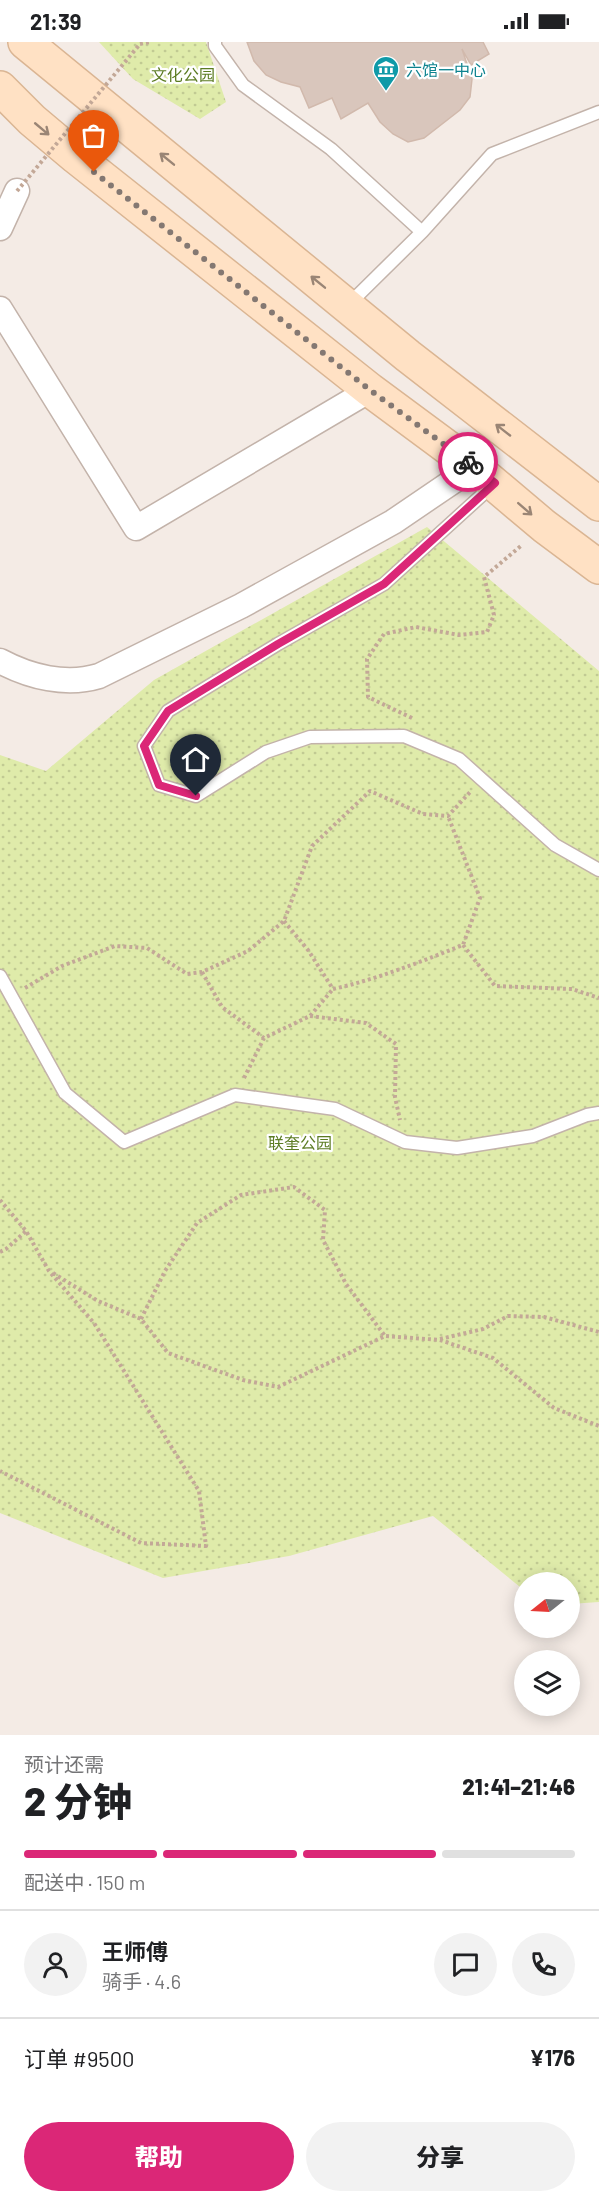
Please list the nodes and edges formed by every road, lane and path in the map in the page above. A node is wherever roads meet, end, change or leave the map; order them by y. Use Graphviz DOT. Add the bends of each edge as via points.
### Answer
graph roads {
  1 [pos="25,42"];
  2 [pos="150,42"];
  3 [pos="215,42"];
  4 [pos="0,88"];
  5 [pos="599,112"];
  6 [pos="17,191"];
  7 [pos="0,228"];
  8 [pos="422,232"];
  9 [pos="347,306"];
  10 [pos="0,309"];
  11 [pos="370,390"];
  12 [pos="485,475"];
  13 [pos="599,504"];
  14 [pos="544,526"];
  15 [pos="599,566"];
  16 [pos="0,660"];
  17 [pos="414,719"];
  18 [pos="483,780"];
  19 [pos="448,816"];
  20 [pos="599,870"];
  21 [pos="284,921"];
  22 [pos="463,945"];
  23 [pos="202,972"];
  24 [pos="0,976"];
  25 [pos="333,989"];
  26 [pos="11,996"];
  27 [pos="599,998"];
  28 [pos="310,1016"];
  29 [pos="264,1038"];
  30 [pos="235,1095"];
  31 [pos="599,1113"];
  32 [pos="405,1142"];
  33 [pos="0,1200"];
  34 [pos="26,1231"];
  35 [pos="0,1252"];
  36 [pos="50,1271"];
  37 [pos="141,1319"];
  38 [pos="599,1332"];
  39 [pos="385,1336"];
  40 [pos="440,1340"];
  41 [pos="599,1426"];
  42 [pos="0,1472"];
  9 -- 1 [label="main road, one-way"];
  2 -- 6 [label="path, bridge" via="140,44"];
  3 -- 8 [label="lane" via="243,86 331,149"];
  4 -- 11 [label="main road, one-way" via="76,157"];
  5 -- 8 [label="lane" via="492,154"];
  6 -- 7 [label="street"];
  8 -- 9 [label="lane"];
  13 -- 9 [label="main road, one-way"];
  10 -- 11 [label="street" via="136,528"];
  11 -- 12 [label="main road"];
  12 -- 14 [label="main road, one-way"];
  12 -- 16 [label="street" via="242,606 99,676 83,681 38,676"];
  12 -- 18 [label="lane" via="384,584 168,711 144,746 159,785 196,796 266,752 310,737 404,736 459,759"];
  14 -- 15 [label="main road"];
  14 -- 17 [label="path" via="484,578 494,615 487,632 459,635 416,627 384,634 367,659 368,697"];
  18 -- 19 [label="path"];
  18 -- 20 [label="lane" via="555,845"];
  19 -- 21 [label="path" via="423,814 370,791 312,846"];
  19 -- 22 [label="path" via="480,898"];
  21 -- 23 [label="path" via="249,951"];
  21 -- 25 [label="path"];
  22 -- 25 [label="path" via="405,969"];
  22 -- 27 [label="path" via="495,986 572,989"];
  23 -- 26 [label="path" via="187,974 147,948 115,946 62,966"];
  23 -- 29 [label="path" via="222,1007"];
  24 -- 26 [label="lane"];
  25 -- 28 [label="path"];
  26 -- 30 [label="lane" via="65,1093 124,1142"];
  28 -- 29 [label="path"];
  28 -- 32 [label="path" via="366,1023 396,1044 395,1097"];
  29 -- 30 [label="path"];
  30 -- 32 [label="lane" via="335,1109"];
  31 -- 32 [label="lane" via="587,1114 533,1136 468,1147"];
  33 -- 34 [label="path"];
  34 -- 35 [label="path"];
  34 -- 36 [label="path"];
  36 -- 37 [label="path" via="98,1301"];
  36 -- 42 [label="path" via="94,1323 199,1491 206,1546 141,1543"];
  37 -- 39 [label="path" via="168,1353 243,1380 278,1387"];
  37 -- 39 [label="path" via="165,1271 197,1223 241,1195 294,1187 325,1210 323,1240 346,1284"];
  38 -- 40 [label="path" via="544,1317 508,1316 483,1329"];
  39 -- 40 [label="path"];
  40 -- 41 [label="path" via="493,1358 554,1408"];
}
